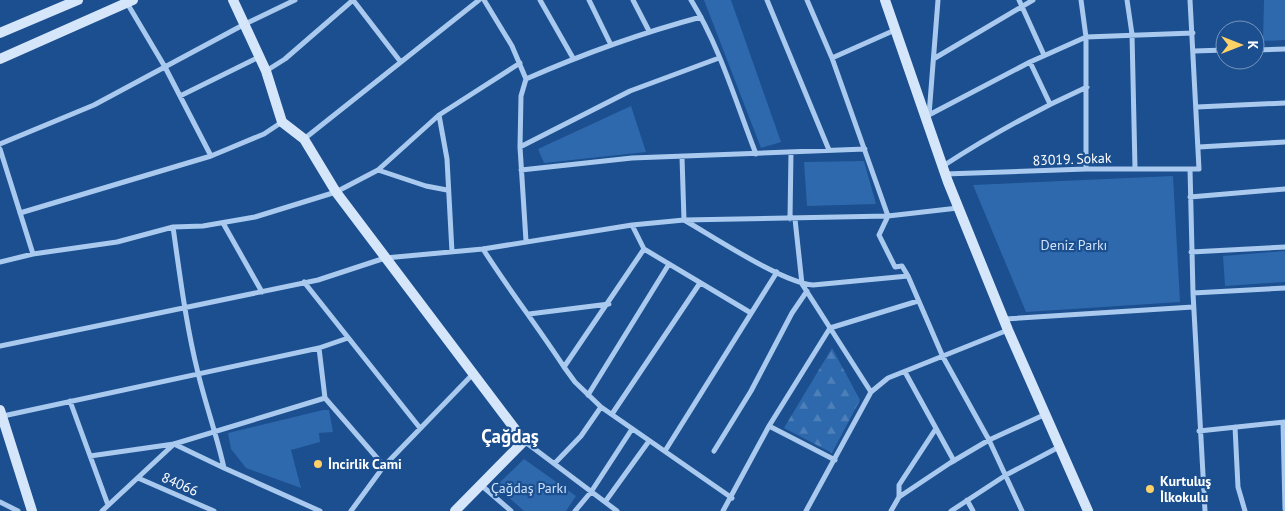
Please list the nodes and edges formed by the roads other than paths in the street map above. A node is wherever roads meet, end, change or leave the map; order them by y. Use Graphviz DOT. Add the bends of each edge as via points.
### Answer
graph roads {
  1 [pos="78,0"];
  2 [pos="233,0"];
  3 [pos="295,0"];
  4 [pos="353,0"];
  5 [pos="479,0"];
  6 [pos="484,0"];
  7 [pos="540,0"];
  8 [pos="588,0"];
  9 [pos="633,0"];
  10 [pos="691,0"];
  11 [pos="767,0"];
  12 [pos="807,0"];
  13 [pos="886,0"];
  14 [pos="938,0"];
  15 [pos="1033,0"];
  16 [pos="1081,0"];
  17 [pos="1127,0"];
  18 [pos="1190,0"];
  19 [pos="130,2"];
  20 [pos="61,3"];
  21 [pos="1020,3"];
  22 [pos="701,17"];
  23 [pos="243,25"];
  24 [pos="897,29"];
  25 [pos="649,31"];
  26 [pos="0,33"];
  27 [pos="1192,33"];
  28 [pos="1132,34"];
  29 [pos="1086,37"];
  30 [pos="611,45"];
  31 [pos="1285,49"];
  32 [pos="1215,50"];
  33 [pos="1265,50"];
  34 [pos="1194,51"];
  35 [pos="1044,55"];
  36 [pos="259,57"];
  37 [pos="573,58"];
  38 [pos="719,58"];
  39 [pos="832,58"];
  40 [pos="935,58"];
  41 [pos="0,59"];
  42 [pos="400,61"];
  43 [pos="520,62"];
  44 [pos="1030,62"];
  45 [pos="165,67"];
  46 [pos="266,71"];
  47 [pos="526,79"];
  48 [pos="1087,87"];
  49 [pos="180,96"];
  50 [pos="1285,103"];
  51 [pos="1050,104"];
  52 [pos="1197,107"];
  53 [pos="439,115"];
  54 [pos="927,116"];
  55 [pos="282,122"];
  56 [pos="304,139"];
  57 [pos="1285,142"];
  58 [pos="0,144"];
  59 [pos="1199,147"];
  60 [pos="520,148"];
  61 [pos="0,149"];
  62 [pos="865,149"];
  63 [pos="829,150"];
  64 [pos="791,152"];
  65 [pos="756,154"];
  66 [pos="211,156"];
  67 [pos="682,157"];
  68 [pos="1134,168"];
  69 [pos="1086,169"];
  70 [pos="1190,169"];
  71 [pos="378,170"];
  72 [pos="521,170"];
  73 [pos="944,170"];
  74 [pos="447,190"];
  75 [pos="1285,190"];
  76 [pos="336,192"];
  77 [pos="1190,197"];
  78 [pos="959,208"];
  79 [pos="20,213"];
  80 [pos="888,216"];
  81 [pos="793,219"];
  82 [pos="684,220"];
  83 [pos="223,223"];
  84 [pos="632,225"];
  85 [pos="173,227"];
  86 [pos="526,242"];
  87 [pos="1285,247"];
  88 [pos="483,249"];
  89 [pos="644,249"];
  90 [pos="452,252"];
  91 [pos="1191,252"];
  92 [pos="33,254"];
  93 [pos="385,258"];
  94 [pos="0,262"];
  95 [pos="668,264"];
  96 [pos="777,272"];
  97 [pos="908,276"];
  98 [pos="304,282"];
  99 [pos="700,284"];
  100 [pos="802,284"];
  101 [pos="1285,288"];
  102 [pos="807,291"];
  103 [pos="262,292"];
  104 [pos="1193,293"];
  105 [pos="918,301"];
  106 [pos="609,304"];
  107 [pos="185,307"];
  108 [pos="1193,307"];
  109 [pos="751,312"];
  110 [pos="528,314"];
  111 [pos="1005,319"];
  112 [pos="830,328"];
  113 [pos="1008,330"];
  114 [pos="348,338"];
  115 [pos="0,346"];
  116 [pos="319,348"];
  117 [pos="943,357"];
  118 [pos="564,367"];
  119 [pos="198,372"];
  120 [pos="905,372"];
  121 [pos="472,375"];
  122 [pos="871,392"];
  123 [pos="588,394"];
  124 [pos="325,398"];
  125 [pos="70,401"];
  126 [pos="601,407"];
  127 [pos="1,413"];
  128 [pos="612,414"];
  129 [pos="1046,414"];
  130 [pos="1284,422"];
  131 [pos="769,426"];
  132 [pos="1235,427"];
  133 [pos="420,428"];
  134 [pos="632,429"];
  135 [pos="216,430"];
  136 [pos="935,430"];
  137 [pos="1199,431"];
  138 [pos="989,440"];
  139 [pos="524,441"];
  140 [pos="649,441"];
  141 [pos="174,444"];
  142 [pos="1060,447"];
  143 [pos="665,451"];
  144 [pos="714,451"];
  145 [pos="90,456"];
  146 [pos="835,460"];
  147 [pos="954,460"];
  148 [pos="555,463"];
  149 [pos="384,466"];
  150 [pos="224,468"];
  151 [pos="1006,475"];
  152 [pos="138,478"];
  153 [pos="480,484"];
  154 [pos="591,492"];
  155 [pos="899,497"];
  156 [pos="732,498"];
  157 [pos="967,500"];
  158 [pos="0,502"];
  159 [pos="605,502"];
  160 [pos="108,505"];
  161 [pos="1084,510"];
  162 [pos="1285,510"];
  163 [pos="18,511"];
  164 [pos="32,511"];
  165 [pos="102,511"];
  166 [pos="214,511"];
  167 [pos="320,511"];
  168 [pos="351,511"];
  169 [pos="455,511"];
  170 [pos="510,511"];
  171 [pos="575,511"];
  172 [pos="618,511"];
  173 [pos="723,511"];
  174 [pos="807,511"];
  175 [pos="891,511"];
  176 [pos="951,511"];
  177 [pos="973,511"];
  178 [pos="1022,511"];
  179 [pos="1205,511"];
  180 [pos="1245,511"];
  1 -- 20 [label="street"];
  2 -- 23 [label="street"];
  3 -- 23 [label="street"];
  4 -- 42 [label="street"];
  4 -- 46 [label="street" via="285,59"];
  5 -- 42 [label="street"];
  6 -- 43 [label="street"];
  7 -- 37 [label="street"];
  8 -- 30 [label="street"];
  9 -- 25 [label="street"];
  10 -- 22 [label="street"];
  11 -- 63 [label="street"];
  12 -- 39 [label="street"];
  13 -- 24 [label="street"];
  14 -- 40 [label="street"];
  15 -- 21 [label="street"];
  16 -- 29 [label="street"];
  17 -- 28 [label="street"];
  18 -- 27 [label="street"];
  19 -- 41 [label="street"];
  19 -- 45 [label="street"];
  20 -- 26 [label="street"];
  21 -- 35 [label="street"];
  21 -- 40 [label="street"];
  22 -- 25 [label="street"];
  22 -- 38 [label="street"];
  23 -- 36 [label="street"];
  23 -- 45 [label="street"];
  24 -- 39 [label="street"];
  24 -- 54 [label="street"];
  25 -- 30 [label="street"];
  27 -- 28 [label="street"];
  27 -- 34 [label="street"];
  28 -- 29 [label="street"];
  28 -- 68 [label="street"];
  29 -- 35 [label="street"];
  29 -- 48 [label="street"];
  30 -- 37 [label="street"];
  31 -- 33 [label="street"];
  32 -- 34 [label="street"];
  34 -- 52 [label="street"];
  35 -- 44 [label="street"];
  36 -- 46 [label="street"];
  36 -- 49 [label="street"];
  37 -- 47 [label="street"];
  38 -- 60 [label="street" via="630,90"];
  38 -- 65 [label="street"];
  39 -- 62 [label="street"];
  40 -- 54 [label="street"];
  42 -- 56 [label="street"];
  43 -- 47 [label="street"];
  43 -- 53 [label="street"];
  44 -- 51 [label="street"];
  44 -- 54 [label="street"];
  45 -- 49 [label="street"];
  45 -- 58 [label="street" via="94,105"];
  46 -- 55 [label="street"];
  47 -- 60 [label="street" via="521,96"];
  48 -- 51 [label="street"];
  48 -- 69 [label="street"];
  49 -- 66 [label="street"];
  50 -- 52 [label="street"];
  51 -- 73 [label="street" via="988,136"];
  52 -- 59 [label="street"];
  53 -- 71 [label="street"];
  53 -- 74 [label="street" via="447,159"];
  54 -- 73 [label="street"];
  55 -- 56 [label="street"];
  55 -- 66 [label="street" via="264,134"];
  56 -- 76 [label="street"];
  57 -- 59 [label="street"];
  59 -- 70 [label="street, 83019. Sokak" via="1199,169"];
  60 -- 72 [label="street"];
  61 -- 79 [label="street"];
  62 -- 63 [label="street"];
  62 -- 80 [label="street"];
  63 -- 64 [label="street"];
  64 -- 65 [label="street"];
  64 -- 81 [label="street"];
  65 -- 67 [label="street"];
  66 -- 79 [label="street"];
  67 -- 72 [label="street" via="632,158"];
  67 -- 82 [label="street"];
  68 -- 69 [label="street, 83019. Sokak"];
  68 -- 70 [label="street, 83019. Sokak"];
  69 -- 73 [label="street, 83019. Sokak"];
  70 -- 77 [label="street"];
  71 -- 74 [label="street"];
  71 -- 76 [label="street"];
  72 -- 86 [label="street"];
  73 -- 78 [label="street"];
  74 -- 90 [label="street"];
  75 -- 77 [label="street"];
  76 -- 83 [label="street" via="255,217"];
  76 -- 93 [label="street"];
  77 -- 91 [label="street"];
  78 -- 80 [label="street"];
  78 -- 111 [label="street"];
  79 -- 92 [label="street"];
  80 -- 81 [label="street"];
  80 -- 97 [label="street" via="879,235 895,267 902,266"];
  81 -- 82 [label="street"];
  81 -- 100 [label="street"];
  82 -- 84 [label="street"];
  82 -- 96 [label="street"];
  83 -- 85 [label="street"];
  83 -- 103 [label="street"];
  84 -- 86 [label="street"];
  84 -- 89 [label="street"];
  85 -- 92 [label="street" via="117,242"];
  85 -- 107 [label="street"];
  86 -- 88 [label="street"];
  87 -- 91 [label="street"];
  88 -- 90 [label="street"];
  88 -- 110 [label="street"];
  89 -- 95 [label="street"];
  89 -- 106 [label="street"];
  90 -- 93 [label="street"];
  91 -- 104 [label="street"];
  92 -- 94 [label="street"];
  93 -- 98 [label="street"];
  93 -- 121 [label="street"];
  95 -- 99 [label="street"];
  95 -- 123 [label="street"];
  96 -- 100 [label="street"];
  96 -- 109 [label="street"];
  97 -- 100 [label="street"];
  97 -- 105 [label="street"];
  98 -- 103 [label="street"];
  98 -- 114 [label="street"];
  99 -- 109 [label="street"];
  99 -- 128 [label="street"];
  100 -- 102 [label="street"];
  101 -- 104 [label="street"];
  102 -- 112 [label="street"];
  102 -- 144 [label="street"];
  103 -- 107 [label="street"];
  104 -- 108 [label="street"];
  105 -- 112 [label="street"];
  105 -- 117 [label="street"];
  106 -- 110 [label="street"];
  106 -- 118 [label="street"];
  107 -- 115 [label="street"];
  107 -- 119 [label="street"];
  108 -- 111 [label="street"];
  108 -- 137 [label="street"];
  109 -- 143 [label="street"];
  110 -- 118 [label="street"];
  111 -- 113 [label="street"];
  112 -- 122 [label="street"];
  112 -- 131 [label="street"];
  113 -- 117 [label="street"];
  113 -- 129 [label="street"];
  114 -- 116 [label="street"];
  114 -- 133 [label="street"];
  116 -- 119 [label="street"];
  116 -- 124 [label="street"];
  117 -- 120 [label="street"];
  117 -- 138 [label="street"];
  118 -- 123 [label="street"];
  119 -- 125 [label="street"];
  119 -- 135 [label="street" via="210,420"];
  120 -- 122 [label="street" via="888,378"];
  120 -- 136 [label="street"];
  121 -- 133 [label="street"];
  121 -- 139 [label="street"];
  122 -- 146 [label="street"];
  123 -- 126 [label="street"];
  124 -- 135 [label="street"];
  124 -- 149 [label="street"];
  125 -- 127 [label="street"];
  125 -- 145 [label="street"];
  126 -- 128 [label="street"];
  126 -- 148 [label="street" via="581,436"];
  127 -- 164 [label="street"];
  128 -- 134 [label="street"];
  129 -- 138 [label="street"];
  129 -- 142 [label="street"];
  130 -- 132 [label="street"];
  130 -- 162 [label="street"];
  131 -- 146 [label="street"];
  131 -- 156 [label="street"];
  132 -- 137 [label="street"];
  132 -- 180 [label="street" via="1238,487"];
  133 -- 149 [label="street"];
  134 -- 140 [label="street"];
  134 -- 154 [label="street"];
  135 -- 141 [label="street"];
  135 -- 150 [label="street"];
  136 -- 147 [label="street"];
  136 -- 155 [label="street" via="899,485"];
  137 -- 179 [label="street"];
  138 -- 147 [label="street"];
  138 -- 151 [label="street"];
  139 -- 148 [label="street"];
  139 -- 153 [label="street"];
  140 -- 143 [label="street"];
  140 -- 159 [label="street"];
  141 -- 145 [label="street"];
  141 -- 150 [label="street"];
  141 -- 152 [label="street"];
  142 -- 151 [label="street"];
  142 -- 161 [label="street"];
  143 -- 156 [label="street"];
  145 -- 160 [label="street"];
  146 -- 174 [label="street"];
  147 -- 155 [label="street"];
  148 -- 154 [label="street"];
  149 -- 168 [label="street"];
  150 -- 167 [label="street"];
  151 -- 157 [label="street"];
  151 -- 178 [label="street"];
  152 -- 160 [label="street"];
  152 -- 166 [label="street, 84066"];
  153 -- 169 [label="street"];
  153 -- 170 [label="street"];
  154 -- 159 [label="street"];
  154 -- 171 [label="street"];
  155 -- 175 [label="street"];
  156 -- 173 [label="street"];
  157 -- 176 [label="street"];
  157 -- 177 [label="street"];
  158 -- 163 [label="street"];
  159 -- 172 [label="street"];
  160 -- 165 [label="street"];
}
